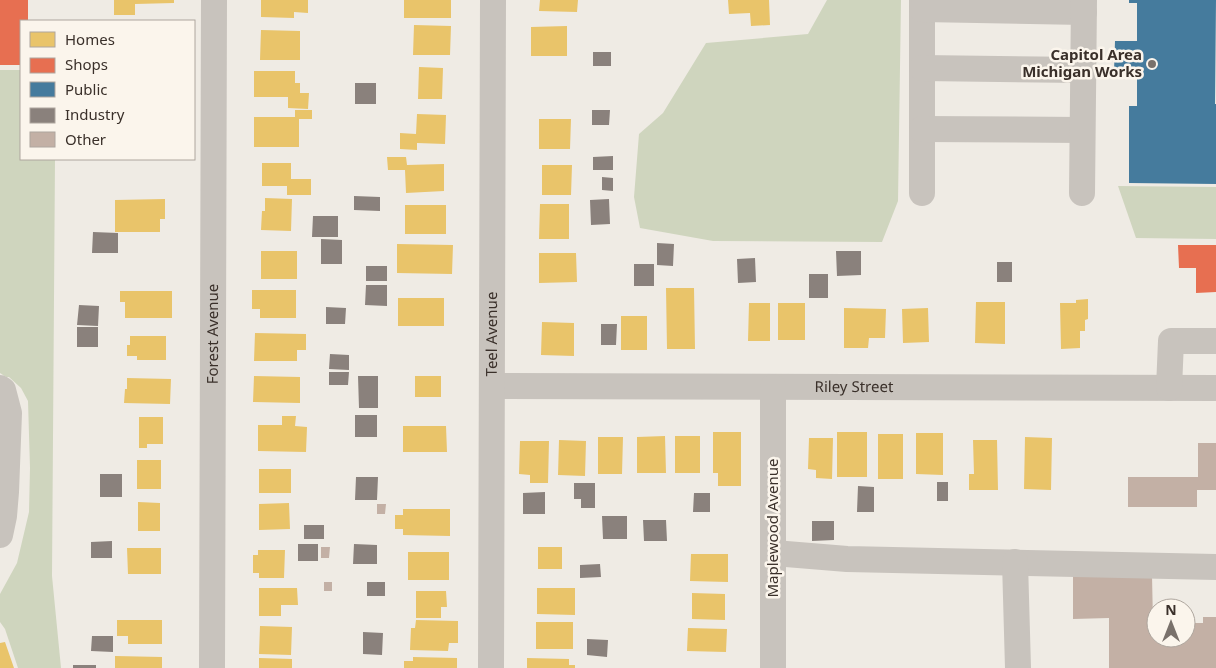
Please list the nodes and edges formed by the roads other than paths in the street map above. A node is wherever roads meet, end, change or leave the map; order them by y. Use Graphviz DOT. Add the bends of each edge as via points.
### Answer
graph roads {
  1 [pos="214,0"];
  2 [pos="493,0"];
  3 [pos="922,4"];
  4 [pos="1084,6"];
  5 [pos="922,68"];
  6 [pos="1083,70"];
  7 [pos="922,129"];
  8 [pos="1082,130"];
  9 [pos="922,193"];
  10 [pos="1082,193"];
  11 [pos="1216,341"];
  12 [pos="492,386"];
  13 [pos="773,387"];
  14 [pos="0,388"];
  15 [pos="1170,388"];
  16 [pos="1216,388"];
  17 [pos="0,535"];
  18 [pos="774,553"];
  19 [pos="1016,562"];
  20 [pos="1216,567"];
  21 [pos="212,668"];
  22 [pos="491,668"];
  23 [pos="773,668"];
  24 [pos="1018,668"];
  1 -- 21 [label="street, Forest Avenue"];
  2 -- 12 [label="street, Teel Avenue"];
  3 -- 4 [label="street"];
  3 -- 5 [label="street"];
  4 -- 6 [label="street"];
  5 -- 6 [label="street"];
  5 -- 7 [label="street"];
  6 -- 8 [label="street"];
  7 -- 8 [label="street"];
  7 -- 9 [label="street"];
  8 -- 10 [label="street"];
  11 -- 15 [label="street" via="1171,342"];
  12 -- 13 [label="street, Riley Street"];
  12 -- 22 [label="street, Teel Avenue"];
  13 -- 15 [label="street, Riley Street"];
  13 -- 18 [label="street, Maplewood Avenue"];
  14 -- 17 [label="street" via="8,413 6,492"];
  15 -- 16 [label="street, Riley Street"];
  18 -- 19 [label="street" via="847,559"];
  18 -- 23 [label="street, Maplewood Avenue"];
  19 -- 20 [label="street"];
  19 -- 24 [label="street"];
}
